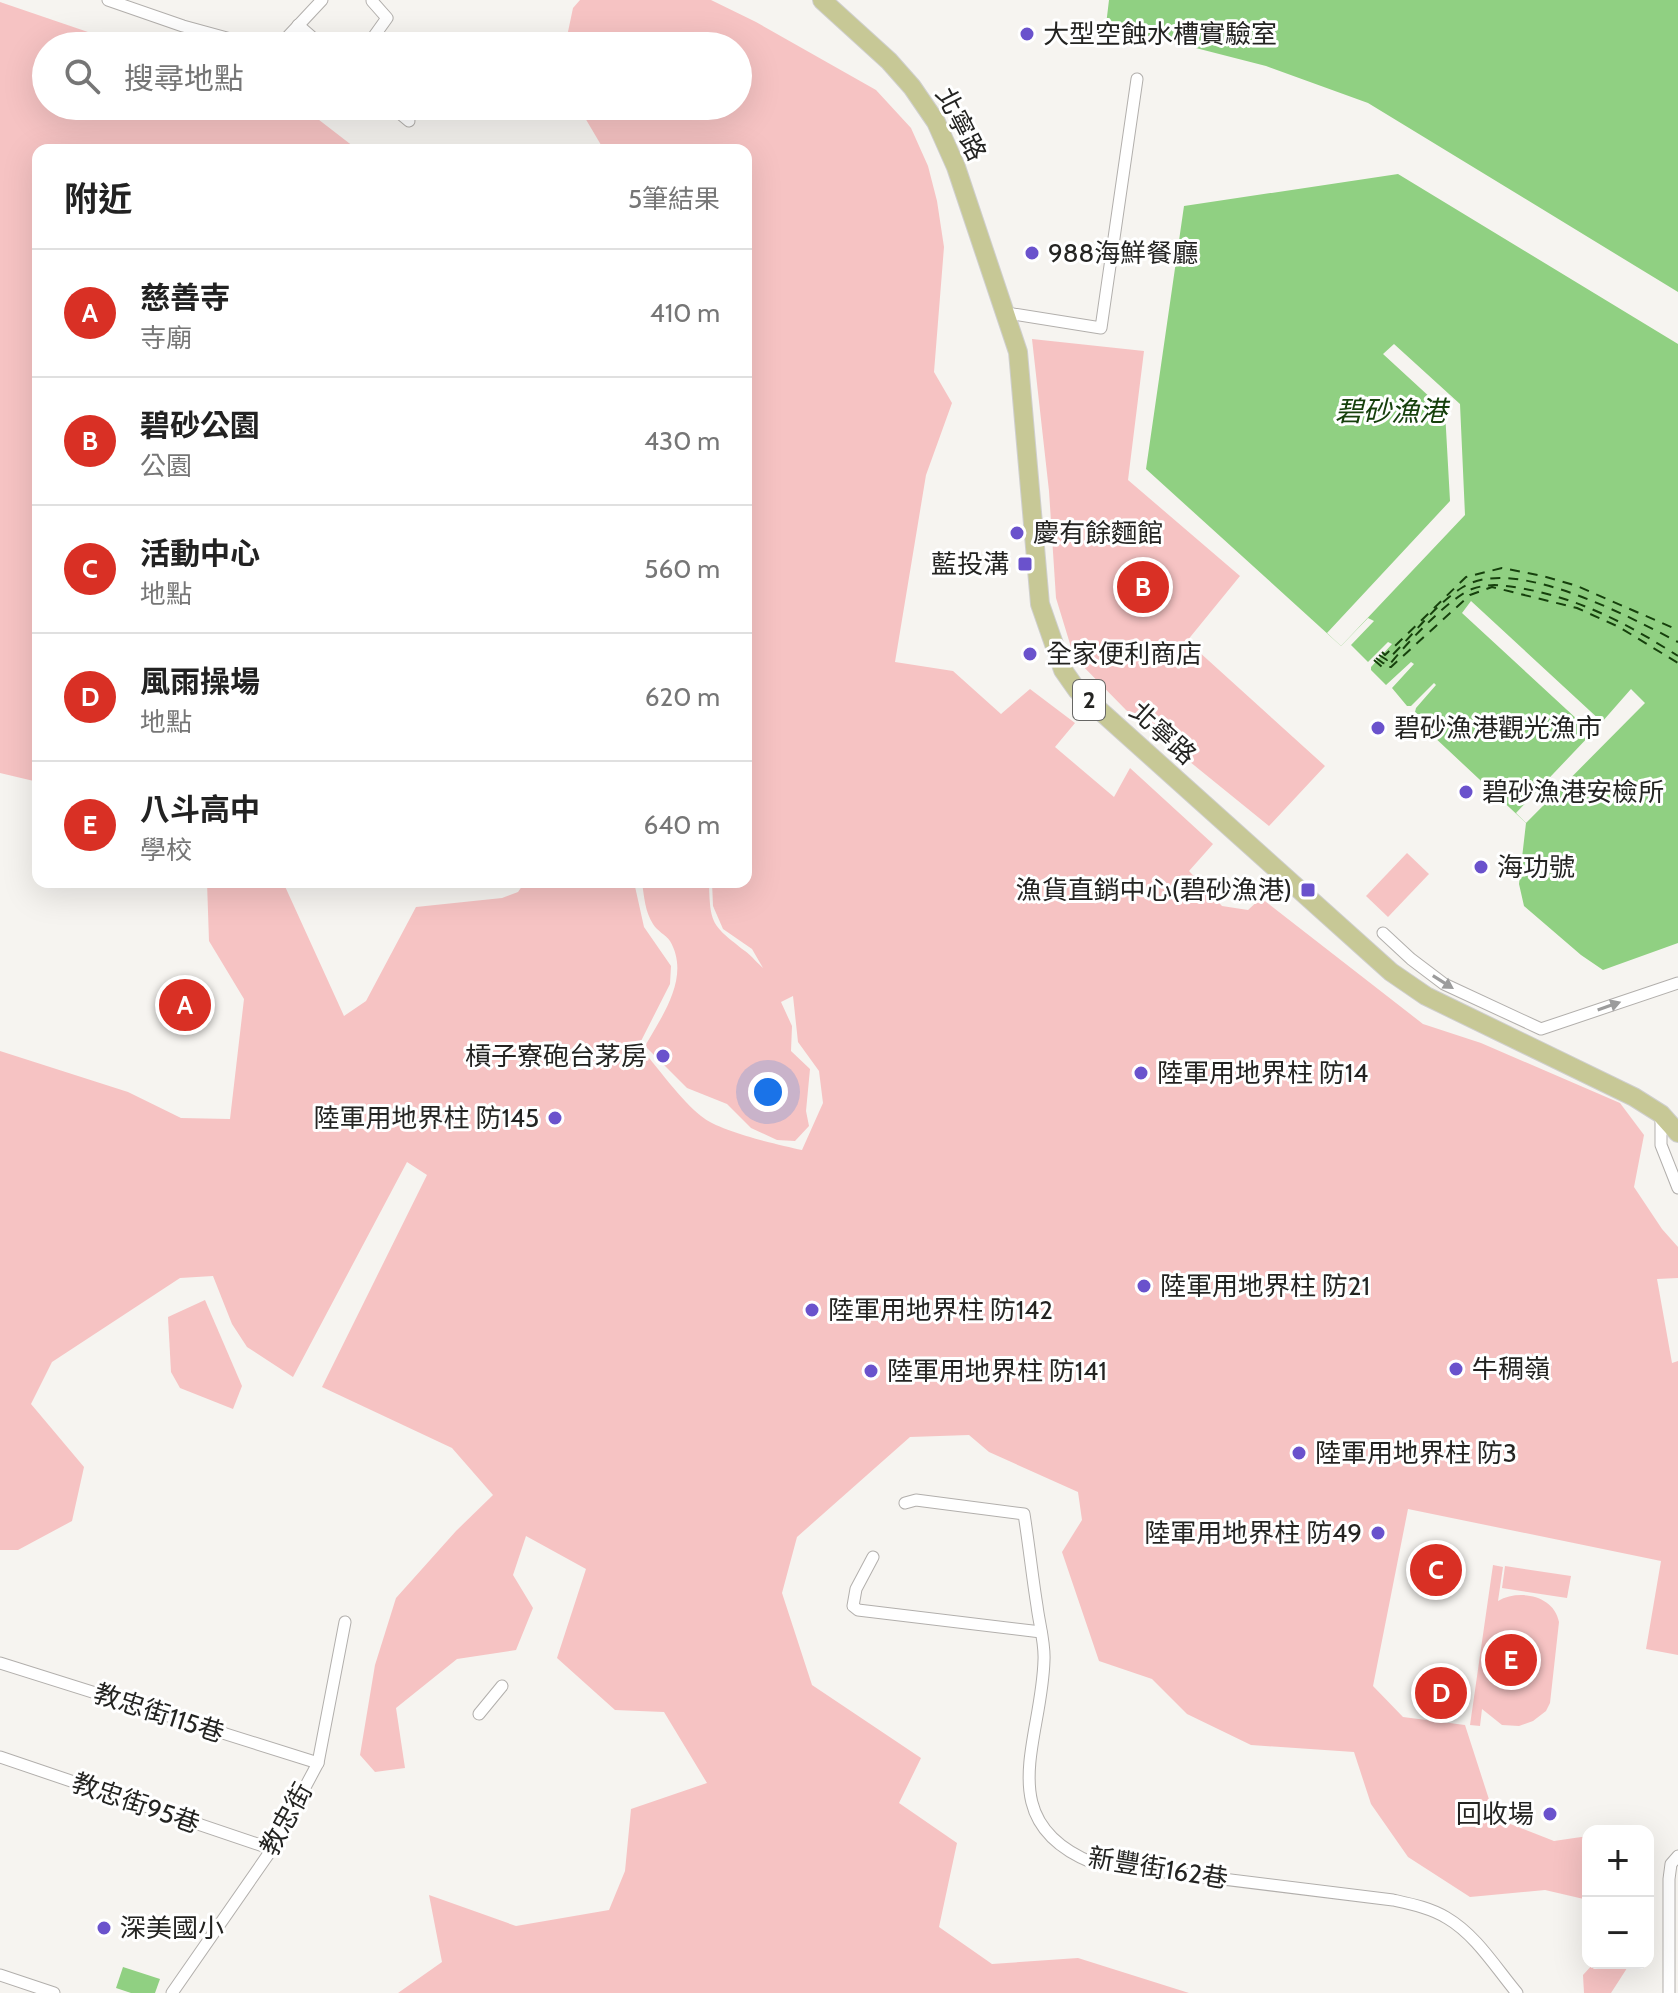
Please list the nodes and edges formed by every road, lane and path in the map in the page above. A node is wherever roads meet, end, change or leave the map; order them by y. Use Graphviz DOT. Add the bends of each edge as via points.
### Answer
graph roads {
  1 [pos="108,0"];
  2 [pos="322,0"];
  3 [pos="822,0"];
  4 [pos="372,1"];
  5 [pos="298,25"];
  6 [pos="205,32"];
  7 [pos="292,32"];
  8 [pos="306,32"];
  9 [pos="377,32"];
  10 [pos="1137,79"];
  11 [pos="1007,313"];
  12 [pos="1383,933"];
  13 [pos="1678,983"];
  14 [pos="1661,1114"];
  15 [pos="1678,1133"];
  16 [pos="1678,1188"];
  17 [pos="905,1503"];
  18 [pos="873,1557"];
  19 [pos="345,1622"];
  20 [pos="1041,1632"];
  21 [pos="0,1663"];
  22 [pos="502,1686"];
  23 [pos="479,1714"];
  24 [pos="0,1757"];
  25 [pos="318,1763"];
  26 [pos="272,1849"];
  27 [pos="1678,1856"];
  28 [pos="0,1975"];
  29 [pos="54,1993"];
  30 [pos="172,1993"];
  31 [pos="1517,1993"];
  32 [pos="1669,1993"];
  1 -- 6 [label="street"];
  2 -- 5 [label="street"];
  3 -- 11 [label="main road, 北寧路 / 2" via="895,67 936,122"];
  4 -- 9 [label="street" via="387,18"];
  5 -- 7 [label="street"];
  5 -- 8 [label="street"];
  10 -- 11 [label="street" via="1101,328"];
  11 -- 14 [label="main road, 北寧路 / 2" via="1022,375 1040,604 1070,680 1407,985"];
  12 -- 13 [label="street, one-way" via="1444,984 1541,1029"];
  14 -- 15 [label="main road, 北寧路 / 2"];
  14 -- 16 [label="street" via="1661,1145"];
  17 -- 20 [label="street, 新豐街162巷" via="1024,1514"];
  18 -- 20 [label="street" via="853,1596 858,1610"];
  19 -- 25 [label="street, 教忠街"];
  20 -- 31 [label="street, 新豐街162巷" via="1043,1674 1027,1784 1041,1822 1070,1853 1093,1863 1417,1906 1467,1932"];
  21 -- 25 [label="street, 教忠街115巷"];
  22 -- 23 [label="street"];
  24 -- 26 [label="street, 教忠街95巷"];
  25 -- 26 [label="street, 教忠街"];
  26 -- 30 [label="street, 教忠街"];
  27 -- 32 [label="street" via="1669,1879"];
  28 -- 29 [label="street"];
}
